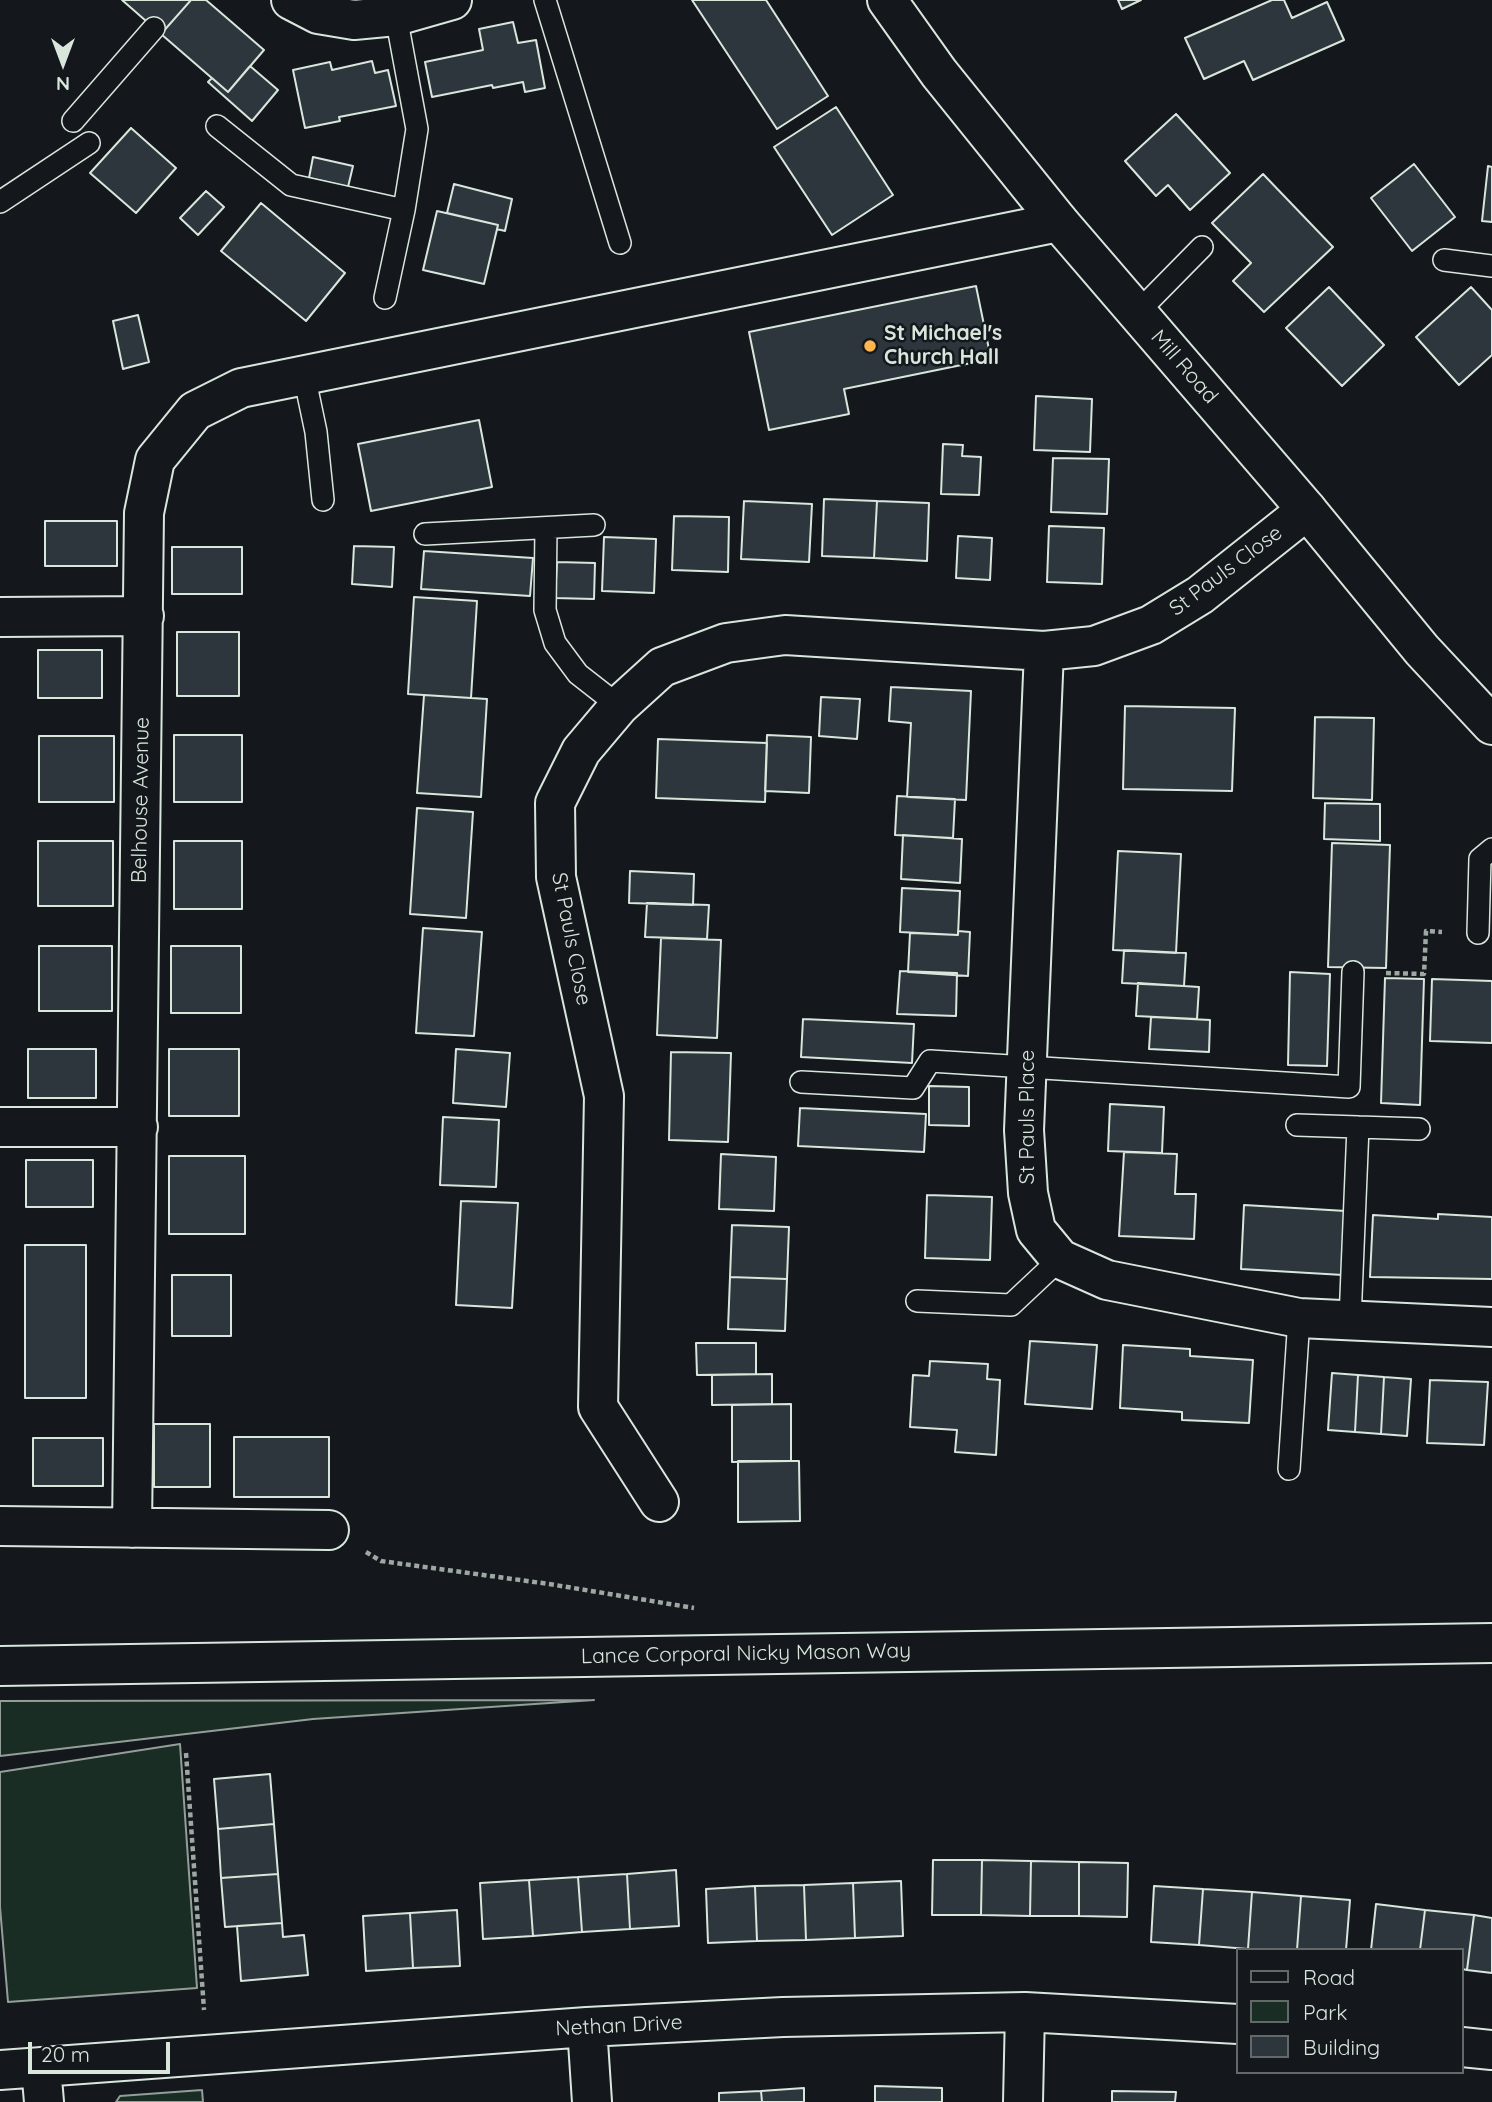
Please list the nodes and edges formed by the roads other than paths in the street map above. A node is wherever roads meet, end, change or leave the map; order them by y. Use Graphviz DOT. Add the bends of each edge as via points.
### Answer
graph roads {
  1 [pos="291,0"];
  2 [pos="452,0"];
  3 [pos="545,0"];
  4 [pos="887,0"];
  5 [pos="396,16"];
  6 [pos="154,28"];
  7 [pos="73,121"];
  8 [pos="217,126"];
  9 [pos="89,143"];
  10 [pos="0,202"];
  11 [pos="404,210"];
  12 [pos="1059,222"];
  13 [pos="620,243"];
  14 [pos="1202,247"];
  15 [pos="1444,260"];
  16 [pos="1492,266"];
  17 [pos="385,298"];
  18 [pos="1137,313"];
  19 [pos="304,375"];
  20 [pos="323,500"];
  21 [pos="1307,510"];
  22 [pos="593,525"];
  23 [pos="546,528"];
  24 [pos="425,534"];
  25 [pos="144,616"];
  26 [pos="0,617"];
  27 [pos="1044,651"];
  28 [pos="619,706"];
  29 [pos="1492,725"];
  30 [pos="1492,849"];
  31 [pos="1478,933"];
  32 [pos="1353,972"];
  33 [pos="1027,1066"];
  34 [pos="801,1082"];
  35 [pos="1297,1125"];
  36 [pos="0,1127"];
  37 [pos="138,1127"];
  38 [pos="1358,1127"];
  39 [pos="1419,1129"];
  40 [pos="1060,1259"];
  41 [pos="917,1301"];
  42 [pos="1299,1318"];
  43 [pos="1350,1320"];
  44 [pos="1492,1327"];
  45 [pos="1289,1469"];
  46 [pos="659,1502"];
  47 [pos="0,1526"];
  48 [pos="132,1528"];
  49 [pos="329,1530"];
  50 [pos="1492,1643"];
  51 [pos="0,1666"];
  52 [pos="1025,2012"];
  53 [pos="1236,2025"];
  54 [pos="587,2027"];
  55 [pos="1464,2047"];
  56 [pos="1492,2050"];
  57 [pos="0,2070"];
  58 [pos="43,2085"];
  59 [pos="592,2102"];
  60 [pos="1023,2102"];
  1 -- 5 [label="street" via="318,14 354,20"];
  2 -- 5 [label="street"];
  3 -- 13 [label="lane"];
  4 -- 12 [label="street, Mill Road" via="939,73"];
  5 -- 11 [label="lane" via="417,129"];
  6 -- 7 [label="lane"];
  8 -- 11 [label="lane" via="291,185"];
  9 -- 10 [label="lane"];
  11 -- 17 [label="lane"];
  12 -- 18 [label="street, Mill Road"];
  12 -- 19 [label="street, Belhouse Avenue"];
  14 -- 18 [label="lane"];
  15 -- 16 [label="lane"];
  18 -- 21 [label="street, Mill Road"];
  19 -- 20 [label="lane"];
  19 -- 25 [label="street, Belhouse Avenue" via="241,388 195,411 155,460 144,513"];
  21 -- 27 [label="street, St Pauls Close" via="1200,595 1151,625 1094,646"];
  21 -- 29 [label="street, Mill Road" via="1422,650"];
  22 -- 23 [label="lane"];
  23 -- 24 [label="lane"];
  23 -- 28 [label="lane" via="545,610 555,643 578,674"];
  25 -- 26 [label="street"];
  25 -- 37 [label="street, Belhouse Avenue"];
  27 -- 28 [label="street, St Pauls Close" via="785,635 726,643 662,667"];
  27 -- 33 [label="street, St Pauls Place"];
  28 -- 46 [label="street, St Pauls Close" via="581,751 555,803 556,877 604,1096 598,1407"];
  30 -- 31 [label="lane" via="1480,859"];
  32 -- 33 [label="lane" via="1349,1087"];
  33 -- 34 [label="lane" via="930,1061 913,1088"];
  33 -- 40 [label="street, St Pauls Place" via="1024,1130 1028,1193 1036,1230"];
  35 -- 38 [label="lane"];
  36 -- 37 [label="street"];
  37 -- 48 [label="street, Belhouse Avenue"];
  38 -- 39 [label="lane"];
  38 -- 43 [label="lane"];
  40 -- 41 [label="lane" via="1011,1305"];
  40 -- 42 [label="street, St Pauls Place" via="1107,1280"];
  42 -- 43 [label="street, St Pauls Place"];
  42 -- 45 [label="lane"];
  43 -- 44 [label="street, St Pauls Place"];
  47 -- 48 [label="street"];
  48 -- 49 [label="street"];
  50 -- 51 [label="street, Lance Corporal Nicky Mason Way"];
  52 -- 53 [label="street, Nethan Drive"];
  52 -- 54 [label="street, Nethan Drive"];
  52 -- 60 [label="street"];
  54 -- 58 [label="street, Nethan Drive" via="207,2055"];
  54 -- 59 [label="street"];
  55 -- 56 [label="street"];
  57 -- 58 [label="street, Nethan Drive"];
}
